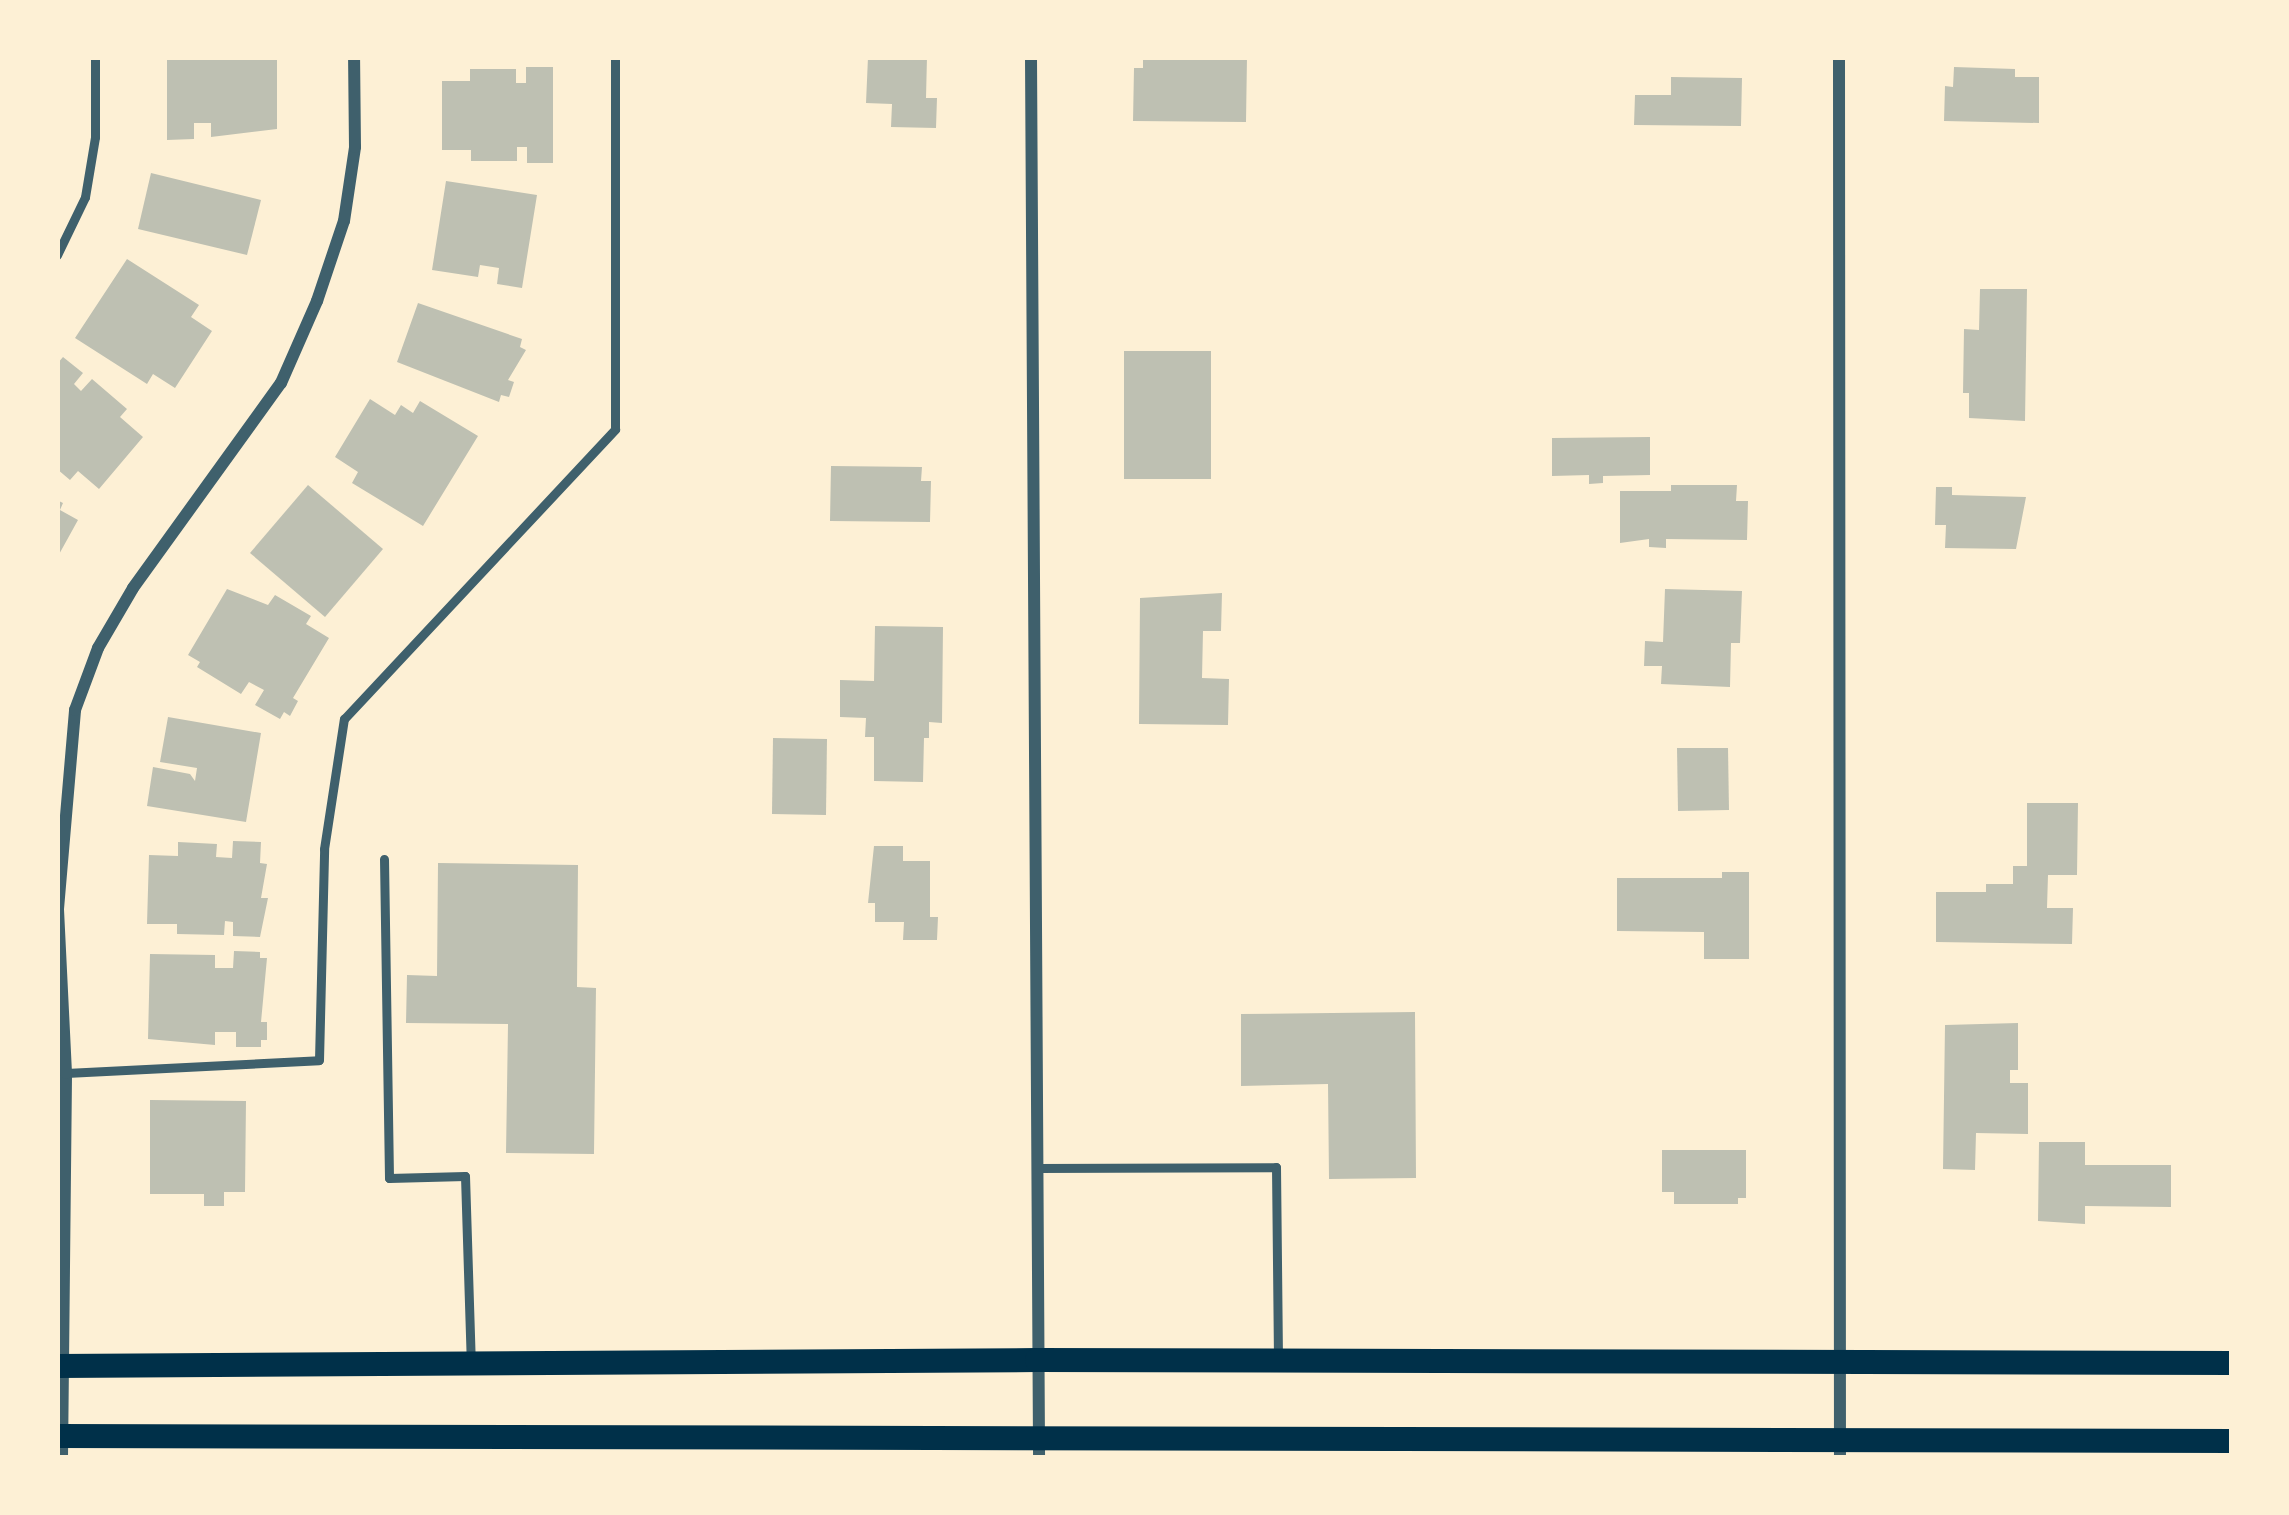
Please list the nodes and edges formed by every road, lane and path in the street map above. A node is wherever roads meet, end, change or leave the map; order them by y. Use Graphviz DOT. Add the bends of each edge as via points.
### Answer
graph roads {
  1 [pos="95,57"];
  2 [pos="354,57"];
  3 [pos="615,57"];
  4 [pos="1031,57"];
  5 [pos="1839,57"];
  6 [pos="57,255"];
  7 [pos="384,859"];
  8 [pos="57,909"];
  9 [pos="66,1073"];
  10 [pos="1034,1168"];
  11 [pos="1037,1360"];
  12 [pos="1279,1360"];
  13 [pos="471,1363"];
  14 [pos="2232,1363"];
  15 [pos="1843,1364"];
  16 [pos="61,1366"];
  17 [pos="2232,1441"];
  18 [pos="60,1443"];
  19 [pos="1038,1448"];
  20 [pos="1841,1449"];
  1 -- 6 [label="lane" via="86,197"];
  2 -- 8 [label="street" via="355,147 344,221 317,301 281,383 110,628 75,710"];
  3 -- 9 [label="lane" via="615,429 344,719 324,849 319,1060"];
  4 -- 10 [label="street"];
  5 -- 15 [label="street"];
  7 -- 13 [label="lane" via="389,1178 465,1176"];
  8 -- 9 [label="street"];
  9 -- 16 [label="street"];
  10 -- 11 [label="street"];
  10 -- 12 [label="lane" via="1276,1167"];
  11 -- 12 [label="main road"];
  11 -- 13 [label="main road"];
  11 -- 19 [label="street"];
  12 -- 15 [label="main road"];
  13 -- 16 [label="main road"];
  14 -- 15 [label="main road"];
  15 -- 20 [label="street"];
  16 -- 18 [label="street"];
  17 -- 20 [label="main road"];
  18 -- 19 [label="main road"];
  19 -- 20 [label="main road"];
}
